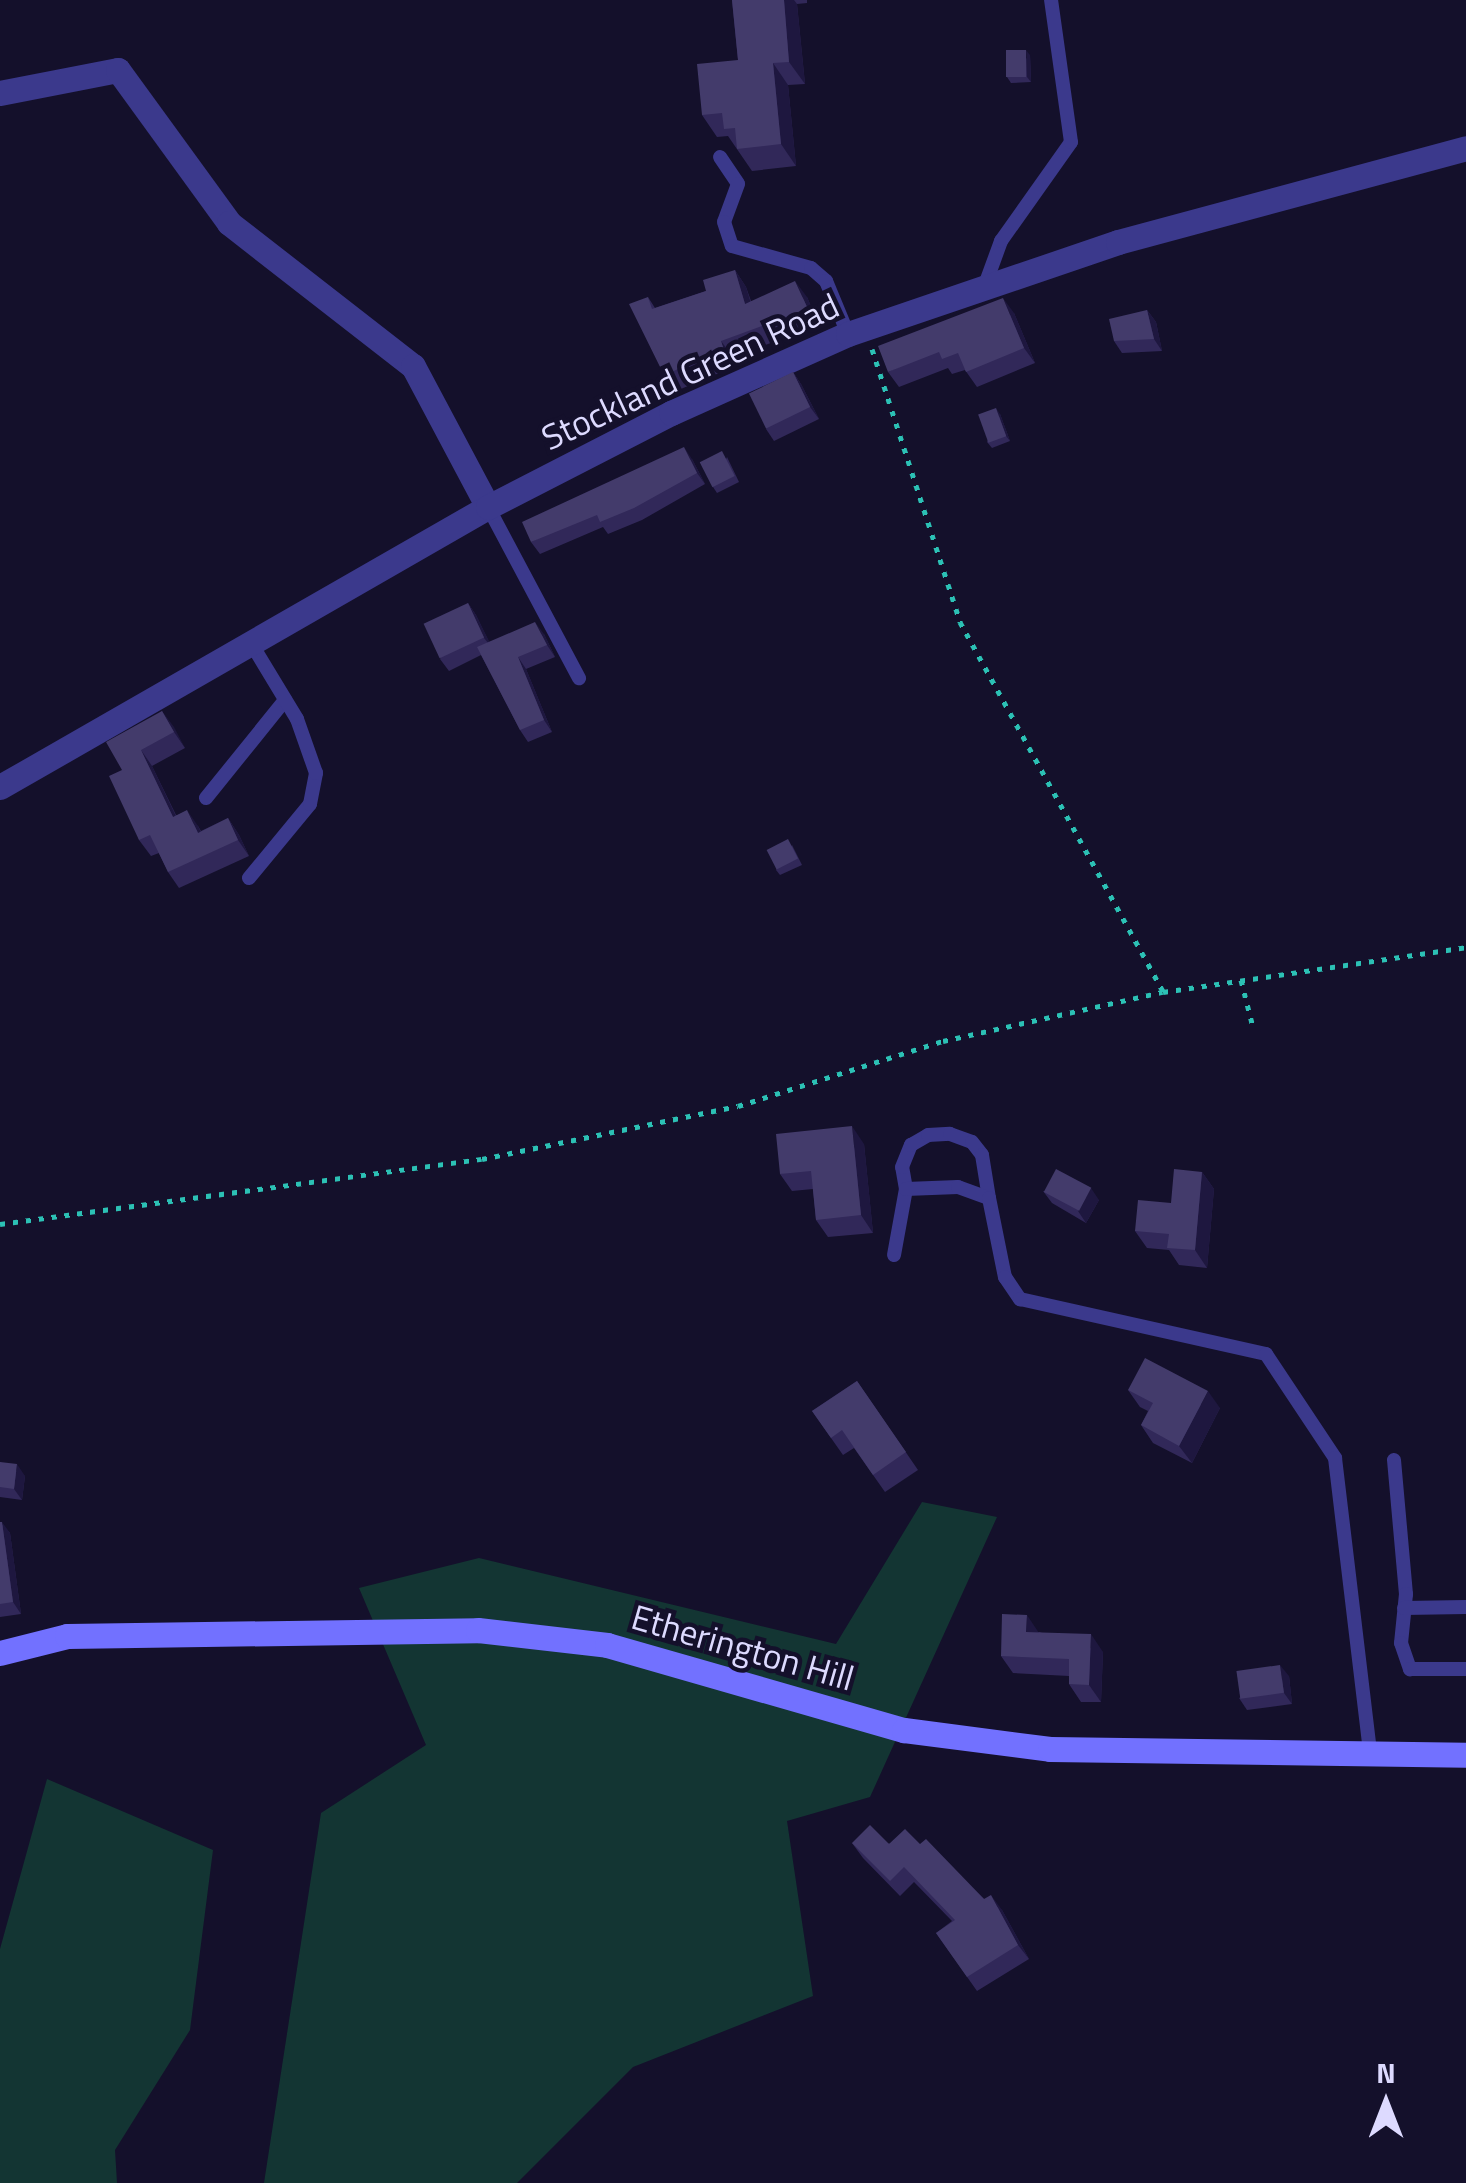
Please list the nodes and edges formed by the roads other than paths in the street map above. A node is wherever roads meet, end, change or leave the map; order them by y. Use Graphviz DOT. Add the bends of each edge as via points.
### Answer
graph roads {
  1 [pos="1051,0"];
  2 [pos="0,94"];
  3 [pos="1466,148"];
  4 [pos="720,157"];
  5 [pos="985,285"];
  6 [pos="856,331"];
  7 [pos="488,507"];
  8 [pos="251,643"];
  9 [pos="579,678"];
  10 [pos="286,700"];
  11 [pos="0,787"];
  12 [pos="206,798"];
  13 [pos="249,878"];
  14 [pos="906,1189"];
  15 [pos="989,1198"];
  16 [pos="894,1254"];
  17 [pos="1394,1460"];
  18 [pos="1404,1608"];
  19 [pos="1466,1608"];
  20 [pos="0,1652"];
  21 [pos="1466,1669"];
  22 [pos="1370,1752"];
  23 [pos="1466,1756"];
  1 -- 5 [label="lane" via="1071,142 1002,241"];
  2 -- 7 [label="street" via="118,70 229,222 412,366"];
  3 -- 5 [label="street, Stockland Green Road"];
  4 -- 6 [label="lane" via="738,184 724,222 732,246 811,268"];
  5 -- 6 [label="street, Stockland Green Road"];
  6 -- 7 [label="street, Stockland Green Road" via="671,413"];
  7 -- 8 [label="street, Stockland Green Road"];
  7 -- 9 [label="lane"];
  8 -- 10 [label="lane"];
  8 -- 11 [label="street, Stockland Green Road"];
  10 -- 12 [label="lane"];
  10 -- 13 [label="lane" via="312,752 310,804"];
  14 -- 15 [label="lane" via="948,1184"];
  14 -- 15 [label="lane" via="902,1167 911,1145 928,1135 950,1134 972,1142 982,1155"];
  14 -- 16 [label="lane"];
  15 -- 22 [label="lane" via="1005,1276 1020,1299 1266,1354 1335,1458"];
  17 -- 18 [label="lane"];
  18 -- 19 [label="lane"];
  18 -- 21 [label="lane" via="1400,1643 1410,1669"];
  20 -- 22 [label="street, Etherington Hill" via="67,1636 478,1630 608,1645 904,1730 1050,1749"];
  22 -- 23 [label="street, Etherington Hill"];
}
